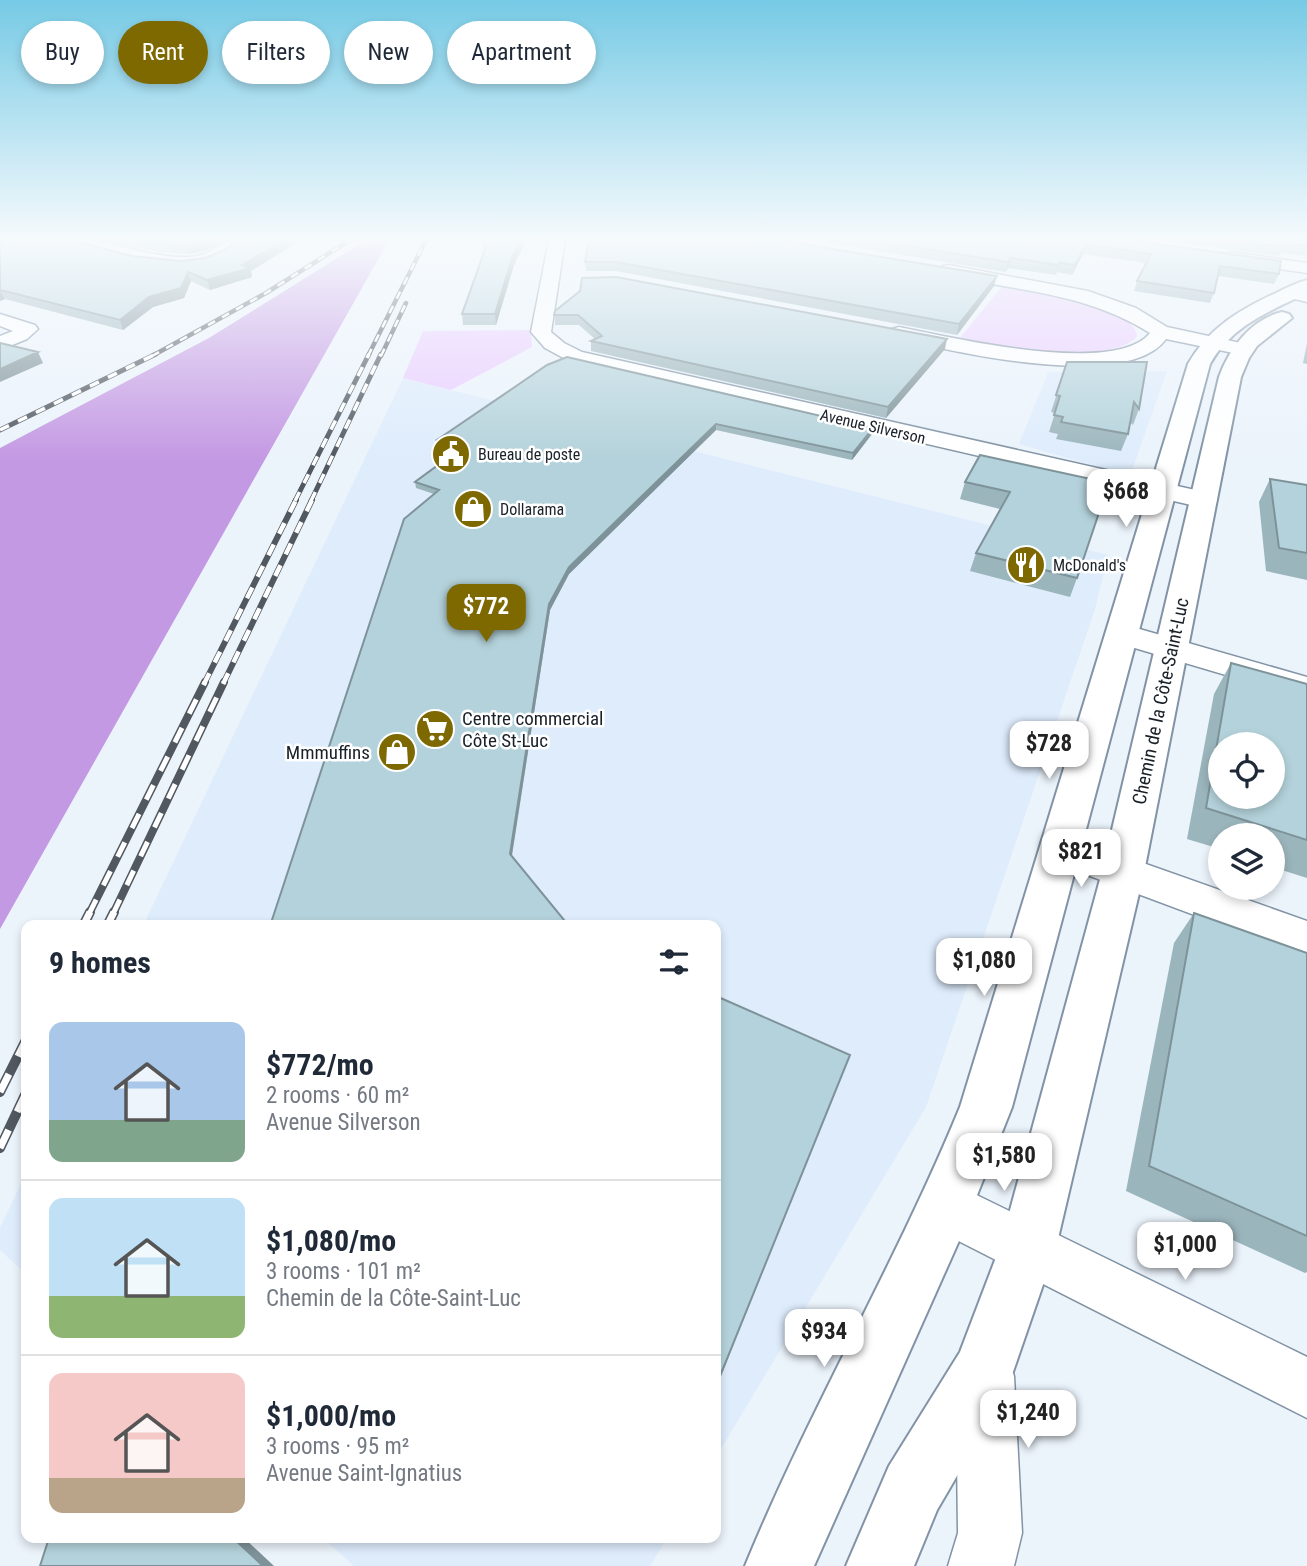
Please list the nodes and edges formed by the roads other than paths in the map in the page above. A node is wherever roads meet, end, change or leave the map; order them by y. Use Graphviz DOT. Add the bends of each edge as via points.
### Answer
graph roads {
  1 [pos="547,313"];
  2 [pos="1128,313"];
  3 [pos="1254,313"];
  4 [pos="1283,313"];
  5 [pos="0,320"];
  6 [pos="879,330"];
  7 [pos="1161,332"];
  8 [pos="1212,342"];
  9 [pos="0,344"];
  10 [pos="1243,349"];
  11 [pos="1162,491"];
  12 [pos="1204,500"];
  13 [pos="1122,634"];
  14 [pos="1172,649"];
  15 [pos="1307,688"];
  16 [pos="1061,849"];
  17 [pos="1123,872"];
  18 [pos="1307,939"];
  19 [pos="946,1206"];
  20 [pos="1028,1247"];
  21 [pos="984,1370"];
  22 [pos="1307,1388"];
  23 [pos="779,1566"];
  24 [pos="880,1566"];
  25 [pos="981,1566"];
  1 -- 11 [label="street, Avenue Silverson" via="541,332 547,341 559,350 601,364"];
  2 -- 7 [label="street"];
  3 -- 8 [label="main road, Chemin de la Côte-Saint-Luc" via="1241,318"];
  4 -- 10 [label="main road, Chemin de la Côte-Saint-Luc"];
  5 -- 9 [label="street" via="27,331"];
  6 -- 7 [label="street" via="999,353 1072,359 1133,354 1151,345"];
  7 -- 8 [label="street"];
  8 -- 10 [label="street"];
  8 -- 11 [label="main road, Chemin de la Côte-Saint-Luc" via="1199,364"];
  10 -- 12 [label="main road, Chemin de la Côte-Saint-Luc" via="1230,377"];
  11 -- 12 [label="street, Avenue Silverson"];
  11 -- 13 [label="main road, Chemin de la Côte-Saint-Luc"];
  12 -- 14 [label="main road, Chemin de la Côte-Saint-Luc"];
  13 -- 14 [label="street"];
  13 -- 16 [label="main road, Chemin de la Côte-Saint-Luc"];
  14 -- 15 [label="street"];
  14 -- 17 [label="main road, Chemin de la Côte-Saint-Luc"];
  16 -- 17 [label="street"];
  16 -- 19 [label="main road, Chemin de la Côte-Saint-Luc" via="998,1071"];
  17 -- 18 [label="street"];
  17 -- 20 [label="main road, Chemin de la Côte-Saint-Luc"];
  19 -- 20 [label="street"];
  19 -- 23 [label="main road, Chemin de la Côte-Saint-Luc"];
  20 -- 21 [label="main road, Chemin de la Côte-Saint-Luc"];
  20 -- 22 [label="street"];
  21 -- 24 [label="main road, Chemin de la Côte-Saint-Luc" via="912,1489"];
  21 -- 25 [label="street, Chemin de la Côte-Saint-Luc" via="990,1534"];
}
